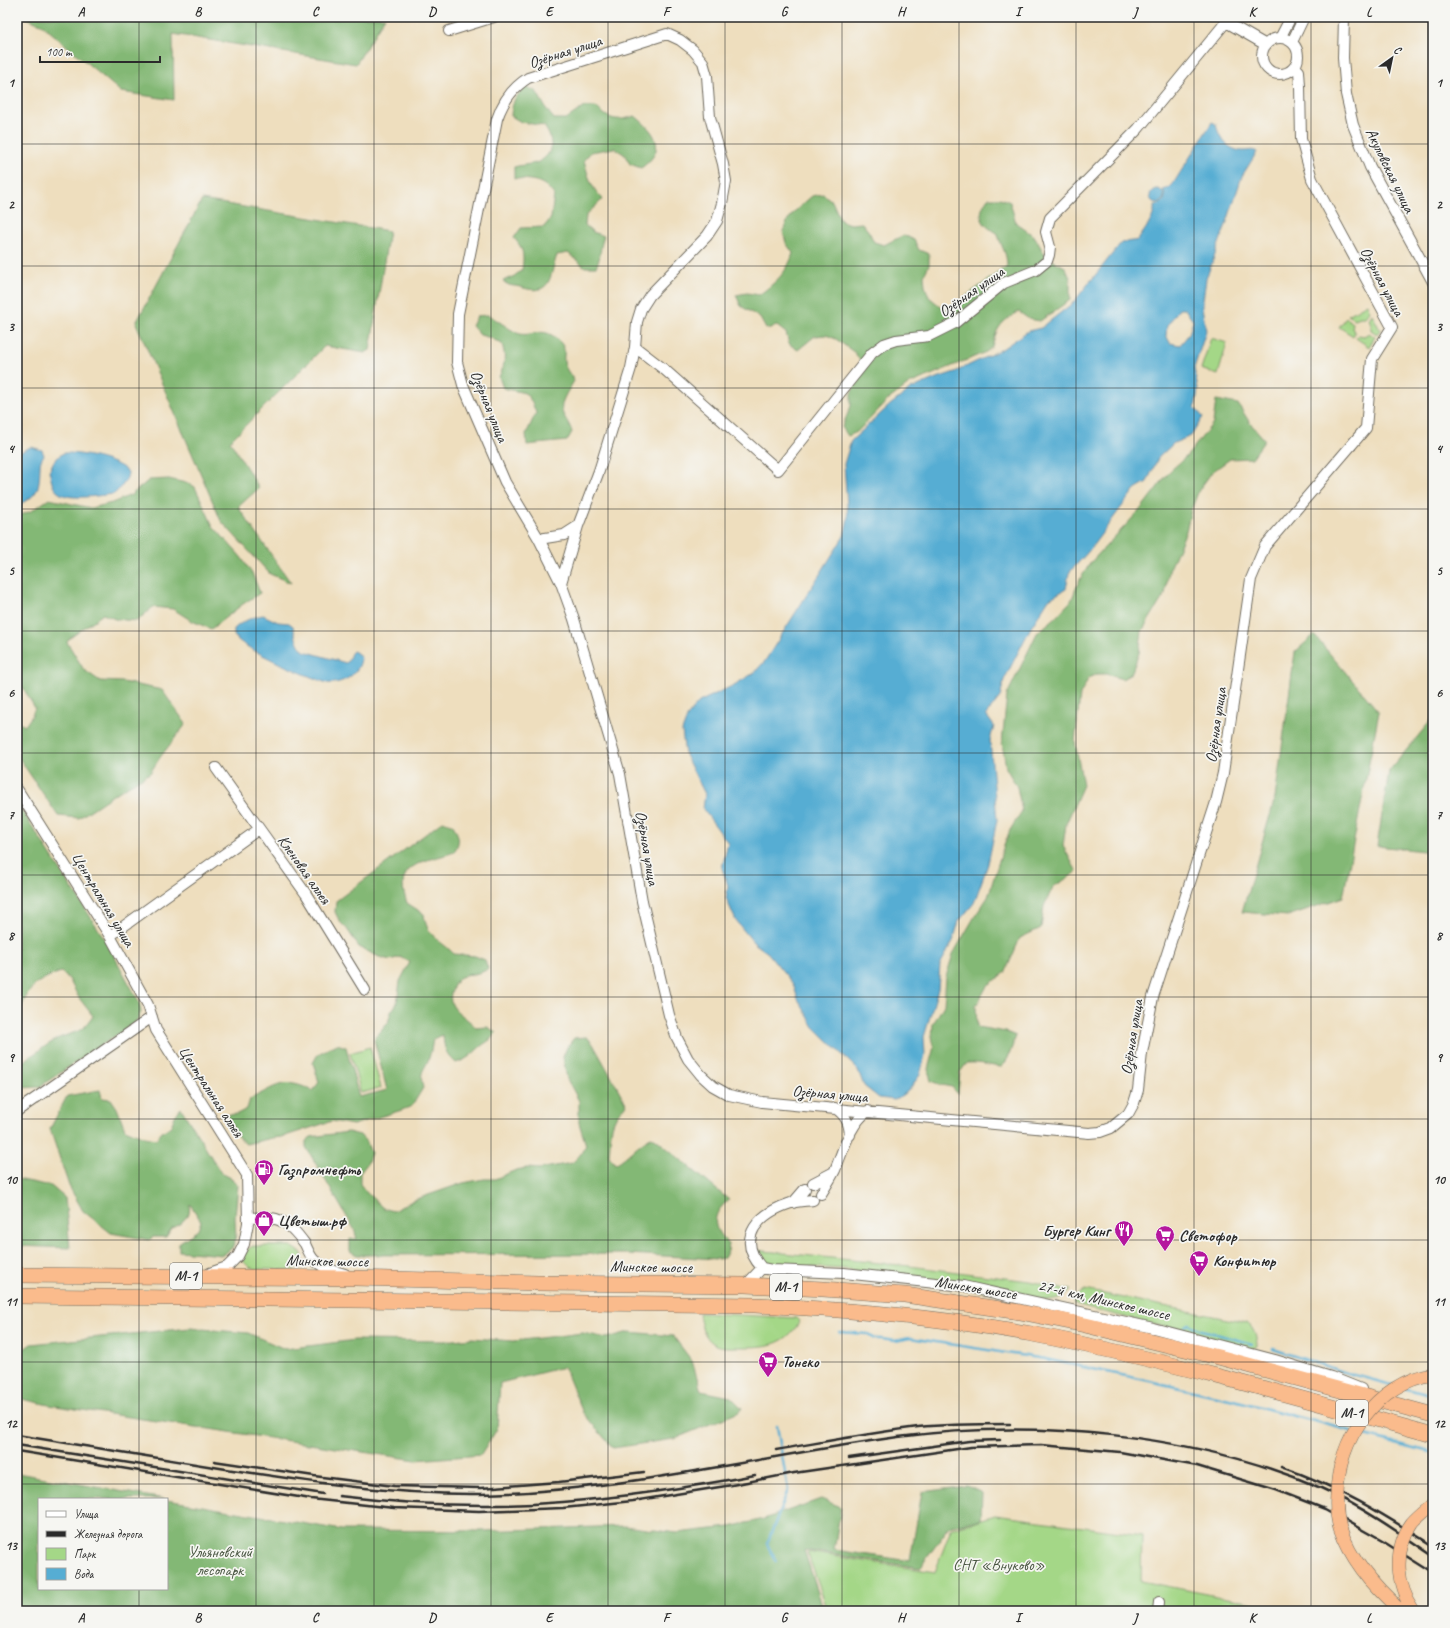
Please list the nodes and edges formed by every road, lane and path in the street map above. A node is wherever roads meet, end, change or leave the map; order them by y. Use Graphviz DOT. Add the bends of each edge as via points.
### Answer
graph roads {
  1 [pos="494,17"];
  2 [pos="1291,17"];
  3 [pos="1304,17"];
  4 [pos="1344,17"];
  5 [pos="449,30"];
  6 [pos="1280,38"];
  7 [pos="1292,42"];
  8 [pos="1266,45"];
  9 [pos="1295,67"];
  10 [pos="1286,74"];
  11 [pos="1300,86"];
  12 [pos="1433,282"];
  13 [pos="635,347"];
  14 [pos="578,526"];
  15 [pos="539,539"];
  16 [pos="561,583"];
  17 [pos="216,768"];
  18 [pos="17,789"];
  19 [pos="259,829"];
  20 [pos="110,936"];
  21 [pos="365,990"];
  22 [pos="152,1017"];
  23 [pos="156,1030"];
  24 [pos="835,1108"];
  25 [pos="868,1111"];
  26 [pos="17,1112"];
  27 [pos="850,1135"];
  28 [pos="834,1172"];
  29 [pos="793,1203"];
  30 [pos="248,1218"];
  31 [pos="762,1268"];
  32 [pos="17,1275"];
  33 [pos="199,1276"];
  34 [pos="355,1278"];
  35 [pos="746,1285"];
  36 [pos="17,1296"];
  37 [pos="1276,1373"];
  38 [pos="1433,1374"];
  39 [pos="1405,1407"];
  40 [pos="1433,1415"];
  41 [pos="1433,1435"];
  42 [pos="1433,1504"];
  43 [pos="1401,1611"];
  44 [pos="1414,1611"];
  1 -- 5 [label="street"];
  2 -- 6 [label="street"];
  3 -- 7 [label="street"];
  4 -- 12 [label="street, Акуловская улица" via="1343,58 1346,94 1353,125 1370,167"];
  6 -- 7 [label="street"];
  6 -- 8 [label="street"];
  7 -- 9 [label="street, Озёрная улица" via="1299,54"];
  8 -- 10 [label="street" via="1262,57 1267,69 1273,73"];
  8 -- 13 [label="street, Озёрная улица" via="1226,22 1138,129 1050,218 1046,232 1050,247 1047,262 1036,270 1004,283 955,323 929,336 884,344 872,353 778,470 671,375"];
  9 -- 10 [label="street"];
  9 -- 11 [label="street, Озёрная улица" via="1299,72"];
  10 -- 11 [label="street"];
  11 -- 25 [label="street, Озёрная улица" via="1301,139 1312,179 1392,327 1372,359 1366,428 1265,546 1251,579 1223,773 1152,997 1134,1103 1128,1114 1111,1128 1089,1133"];
  13 -- 14 [label="street, Озёрная улица" via="629,375 599,471"];
  13 -- 15 [label="street, Озёрная улица" via="641,309 650,295 708,236 717,221 726,181 710,117 707,76 703,62 693,50 667,34 528,78 516,86 508,96 497,119 458,314 457,362 463,385 505,482"];
  14 -- 15 [label="street" via="564,535"];
  14 -- 16 [label="street, Озёрная улица"];
  15 -- 16 [label="street, Озёрная улица"];
  16 -- 24 [label="street, Озёрная улица" via="620,774 642,901 669,1015 677,1038 688,1059 701,1075 729,1095 762,1102"];
  17 -- 19 [label="street, Кленовая аллея"];
  18 -- 20 [label="street, Центральная улица"];
  19 -- 20 [label="street"];
  19 -- 21 [label="street, Кленовая аллея" via="306,894"];
  20 -- 22 [label="street, Центральная улица"];
  22 -- 23 [label="street, Центральная улица"];
  22 -- 26 [label="street"];
  23 -- 30 [label="street, Центральная аллея" via="244,1168 248,1184"];
  24 -- 25 [label="street, Озёрная улица"];
  24 -- 27 [label="street" via="846,1118"];
  25 -- 27 [label="street" via="862,1115"];
  27 -- 28 [label="street"];
  28 -- 29 [label="street" via="809,1186"];
  28 -- 29 [label="street" via="817,1197"];
  29 -- 31 [label="street" via="761,1219 750,1234 750,1248"];
  30 -- 33 [label="street" via="244,1244 238,1256 227,1267"];
  30 -- 34 [label="street" via="280,1220 292,1229 315,1261"];
  31 -- 35 [label="street"];
  31 -- 39 [label="street, 27-й км, Минское шоссе" via="900,1278 963,1286 1153,1328 1275,1360 1331,1377"];
  32 -- 33 [label="highway, Минское шоссе / М-1"];
  33 -- 34 [label="highway, Минское шоссе / М-1"];
  34 -- 35 [label="highway, Минское шоссе / М-1"];
  35 -- 37 [label="highway, Минское шоссе / М-1" via="905,1295 991,1308 1085,1325"];
  36 -- 41 [label="highway, М-1" via="755,1305 838,1309 975,1325 1103,1349"];
  37 -- 39 [label="highway, 27-й км, Минское шоссе / М-1"];
  38 -- 43 [label="main road, bridge" via="1395,1388 1364,1416 1349,1440 1338,1475 1337,1511 1347,1546 1369,1579"];
  39 -- 40 [label="highway, 27-й км, Минское шоссе / М-1"];
  42 -- 44 [label="main road, bridge" via="1412,1524 1403,1539 1400,1552 1400,1581 1406,1600"];
}
